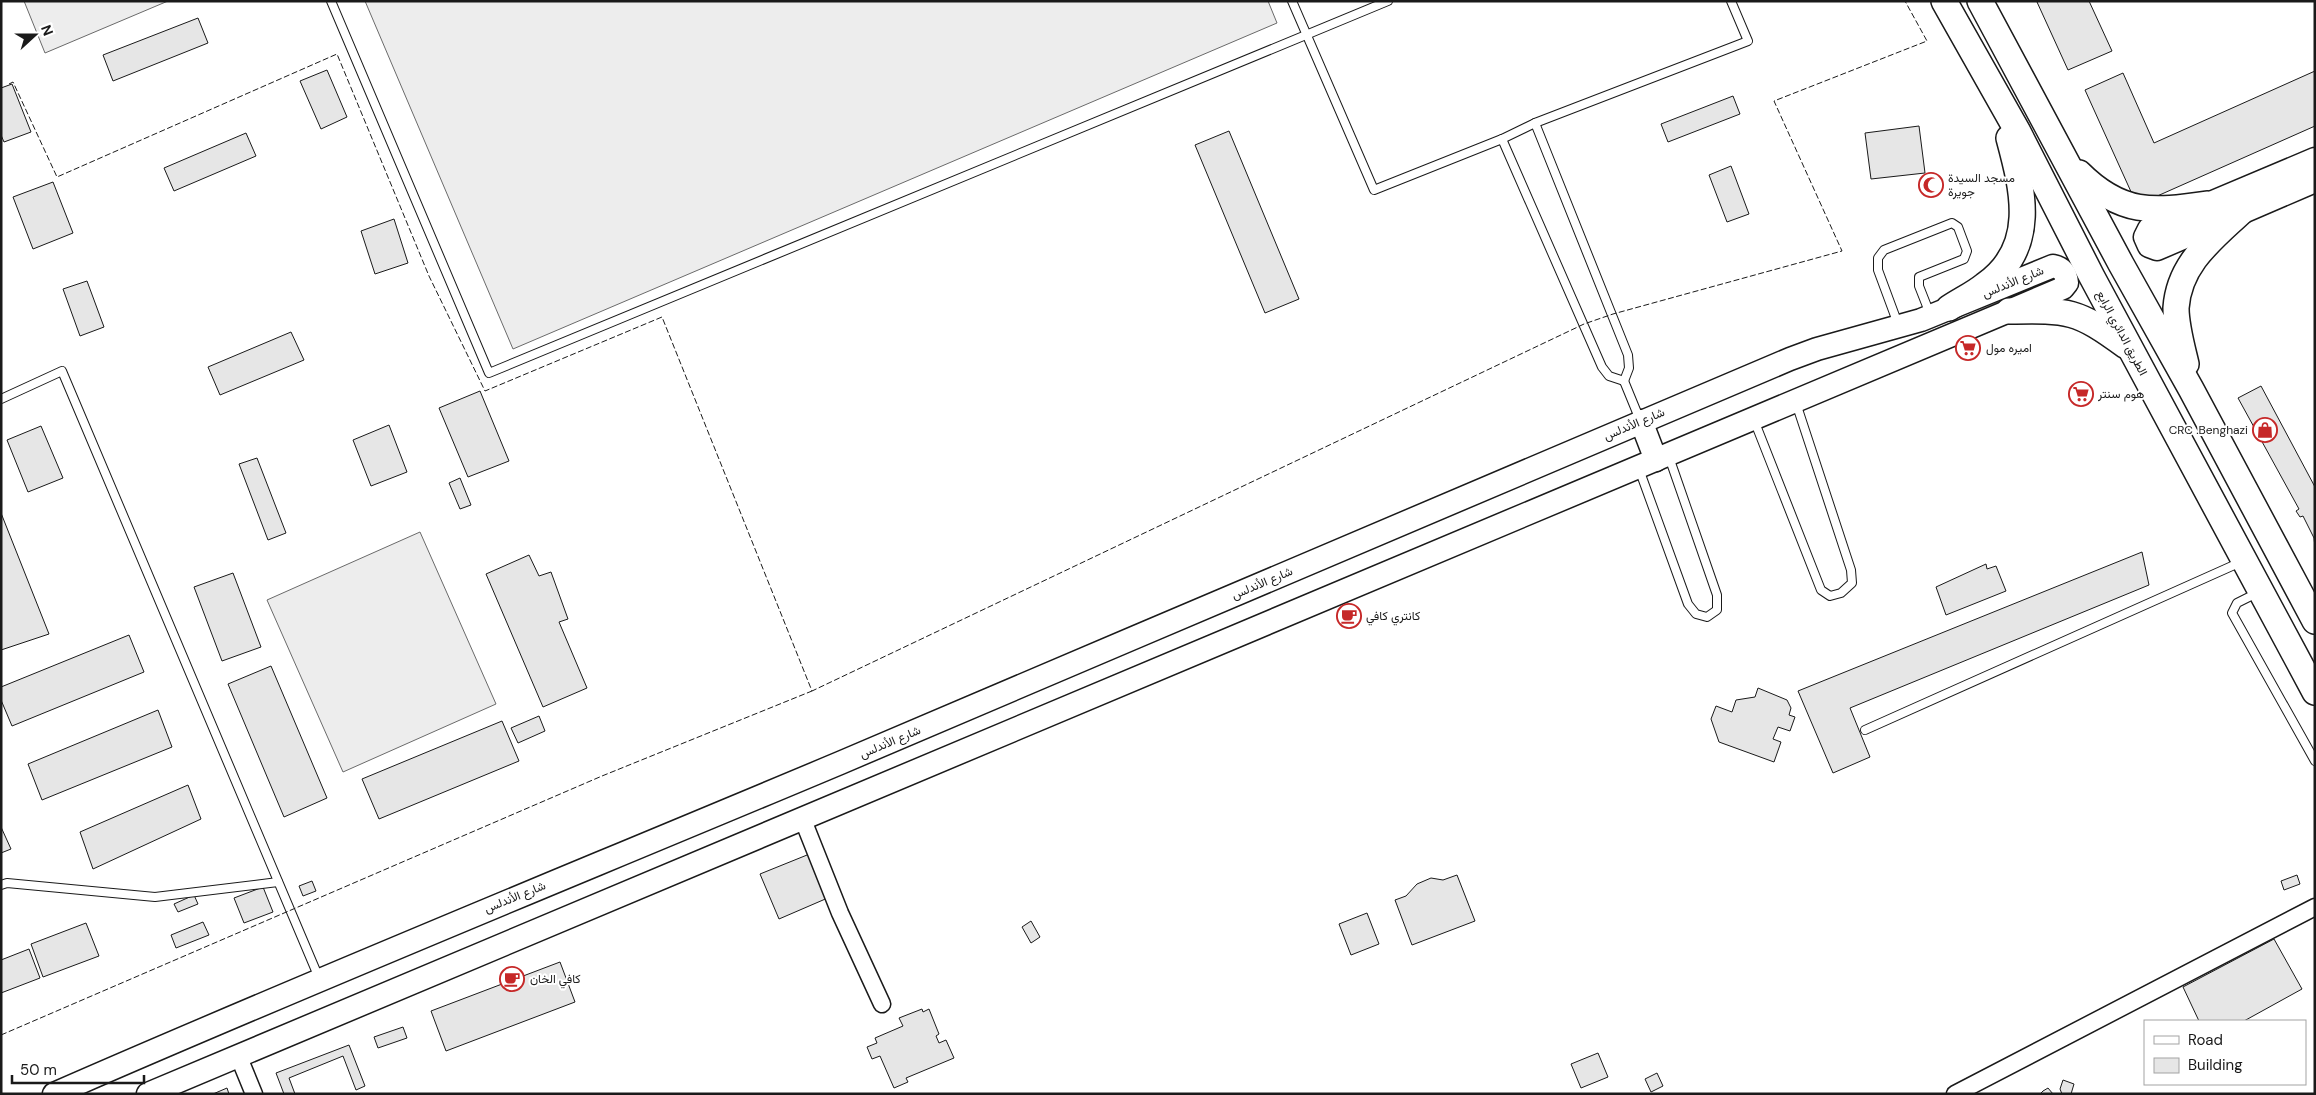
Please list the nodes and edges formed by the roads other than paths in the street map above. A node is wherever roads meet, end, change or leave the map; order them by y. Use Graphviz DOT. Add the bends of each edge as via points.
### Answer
graph roads {
  1 [pos="331,1"];
  2 [pos="1292,1"];
  3 [pos="1388,1"];
  4 [pos="1731,1"];
  5 [pos="1944,1"];
  6 [pos="1983,2"];
  7 [pos="1306,34"];
  8 [pos="1996,92"];
  9 [pos="1535,123"];
  10 [pos="1502,139"];
  11 [pos="2315,159"];
  12 [pos="2065,160"];
  13 [pos="2315,181"];
  14 [pos="2208,204"];
  15 [pos="2241,212"];
  16 [pos="1940,312"];
  17 [pos="2009,312"];
  18 [pos="1899,327"];
  19 [pos="2131,350"];
  20 [pos="1624,381"];
  21 [pos="2192,389"];
  22 [pos="1,399"];
  23 [pos="1796,401"];
  24 [pos="1754,419"];
  25 [pos="1641,421"];
  26 [pos="1655,461"];
  27 [pos="2245,560"];
  28 [pos="2261,591"];
  29 [pos="2315,621"];
  30 [pos="2315,692"];
  31 [pos="1865,730"];
  32 [pos="2315,760"];
  33 [pos="803,820"];
  34 [pos="278,882"];
  35 [pos="1,885"];
  36 [pos="2315,907"];
  37 [pos="319,978"];
  38 [pos="882,1004"];
  39 [pos="238,1055"];
  40 [pos="54,1094"];
  41 [pos="148,1094"];
  42 [pos="254,1094"];
  43 [pos="1955,1094"];
  1 -- 7 [label="lane" via="489,373"];
  2 -- 7 [label="lane"];
  3 -- 7 [label="lane"];
  4 -- 9 [label="lane" via="1748,41"];
  5 -- 8 [label="main road, الطريق الدائري الرابع"];
  6 -- 12 [label="main road"];
  7 -- 10 [label="lane" via="1374,190"];
  8 -- 16 [label="main road" via="2022,190 2021,232 2002,270 1986,285"];
  8 -- 19 [label="main road, الطريق الدائري الرابع"];
  9 -- 10 [label="lane"];
  9 -- 20 [label="lane" via="1628,355 1629,368"];
  10 -- 20 [label="lane" via="1602,367 1609,376"];
  11 -- 14 [label="main road"];
  12 -- 14 [label="main road" via="2095,190 2123,204 2154,210"];
  12 -- 21 [label="main road"];
  13 -- 15 [label="main road"];
  14 -- 15 [label="main road" via="2149,230 2145,237 2149,246 2157,249"];
  15 -- 21 [label="main road" via="2190,262 2180,285 2176,309"];
  16 -- 17 [label="main road, شارع الأندلس" via="2053,266 2060,267 2066,274 2067,283 2063,288"];
  16 -- 18 [label="main road, شارع الأندلس"];
  16 -- 18 [label="lane" via="1919,286 1919,277 1964,259 1967,251 1958,227 1952,223 1884,250 1878,258 1878,270"];
  17 -- 19 [label="main road" via="2060,311 2074,314 2100,327"];
  17 -- 23 [label="main road, شارع الأندلس"];
  18 -- 25 [label="main road, شارع الأندلس" via="1817,349"];
  19 -- 27 [label="main road, الطريق الدائري الرابع"];
  20 -- 25 [label="lane"];
  21 -- 29 [label="main road"];
  22 -- 34 [label="lane" via="62,371"];
  23 -- 24 [label="main road, شارع الأندلس"];
  23 -- 24 [label="lane" via="1851,570 1852,583 1841,593 1830,596 1821,590"];
  24 -- 26 [label="main road, شارع الأندلس"];
  25 -- 26 [label="main road"];
  25 -- 37 [label="main road, شارع الأندلس" via="836,764"];
  26 -- 26 [label="lane" via="1688,604 1696,614 1707,616 1717,610 1717,595"];
  26 -- 33 [label="main road, شارع الأندلس"];
  27 -- 28 [label="main road, الطريق الدائري الرابع"];
  27 -- 31 [label="lane"];
  28 -- 30 [label="main road, الطريق الدائري الرابع"];
  28 -- 32 [label="lane" via="2237,603 2232,613"];
  33 -- 38 [label="street" via="840,913"];
  33 -- 39 [label="main road, شارع الأندلس"];
  34 -- 35 [label="lane" via="155,897"];
  34 -- 37 [label="lane"];
  36 -- 43 [label="street"];
  37 -- 40 [label="main road, شارع الأندلس"];
  39 -- 41 [label="main road, شارع الأندلس"];
  39 -- 42 [label="street"];
}
